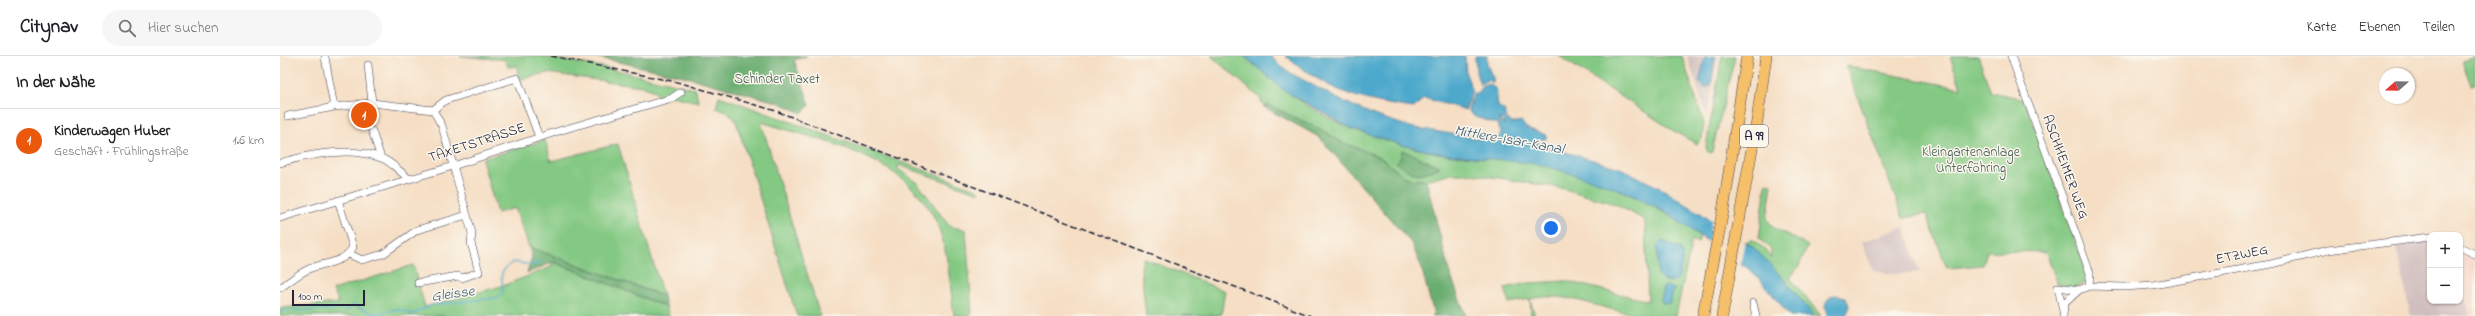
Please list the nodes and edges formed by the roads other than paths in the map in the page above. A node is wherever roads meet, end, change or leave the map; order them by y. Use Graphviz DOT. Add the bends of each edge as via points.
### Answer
graph roads {
  1 [pos="1747,56"];
  2 [pos="1766,56"];
  3 [pos="2011,56"];
  4 [pos="325,57"];
  5 [pos="368,65"];
  6 [pos="681,92"];
  7 [pos="372,103"];
  8 [pos="334,107"];
  9 [pos="433,110"];
  10 [pos="288,116"];
  11 [pos="372,131"];
  12 [pos="539,137"];
  13 [pos="381,158"];
  14 [pos="280,163"];
  15 [pos="453,166"];
  16 [pos="408,178"];
  17 [pos="338,200"];
  18 [pos="467,215"];
  19 [pos="280,218"];
  20 [pos="2427,237"];
  21 [pos="2463,248"];
  22 [pos="349,254"];
  23 [pos="2475,254"];
  24 [pos="418,283"];
  25 [pos="2090,286"];
  26 [pos="280,288"];
  27 [pos="2079,290"];
  28 [pos="1753,303"];
  29 [pos="2063,313"];
  30 [pos="1703,316"];
  31 [pos="1722,316"];
  32 [pos="1756,316"];
  1 -- 30 [label="highway, A 99" via="1724,205"];
  2 -- 31 [label="highway, A 99"];
  3 -- 25 [label="street, ASCHHEIMER WEG" via="2090,273"];
  4 -- 8 [label="street"];
  5 -- 7 [label="street"];
  6 -- 12 [label="street, TAXETSTRASSE" via="672,98"];
  7 -- 8 [label="street"];
  7 -- 9 [label="street"];
  8 -- 10 [label="street"];
  9 -- 12 [label="street" via="446,100 517,78"];
  9 -- 15 [label="street" via="442,126"];
  11 -- 13 [label="street"];
  12 -- 15 [label="street, TAXETSTRASSE"];
  13 -- 14 [label="street" via="350,152 333,152"];
  13 -- 16 [label="street"];
  15 -- 16 [label="street, TAXETSTRASSE"];
  15 -- 18 [label="street"];
  16 -- 17 [label="street, TAXETSTRASSE"];
  17 -- 19 [label="street, TAXETSTRASSE"];
  17 -- 22 [label="street" via="353,248"];
  18 -- 22 [label="street" via="417,230 383,254 362,260"];
  18 -- 24 [label="street" via="479,272 462,278 458,276"];
  20 -- 25 [label="street, ETZWEG" via="2328,250 2271,264 2153,285"];
  21 -- 23 [label="street"];
  22 -- 26 [label="street" via="309,269"];
  25 -- 27 [label="street, ETZWEG"];
  27 -- 29 [label="street" via="2068,298"];
  27 -- 29 [label="street, ETZWEG" via="2058,287"];
  28 -- 32 [label="street"];
}
